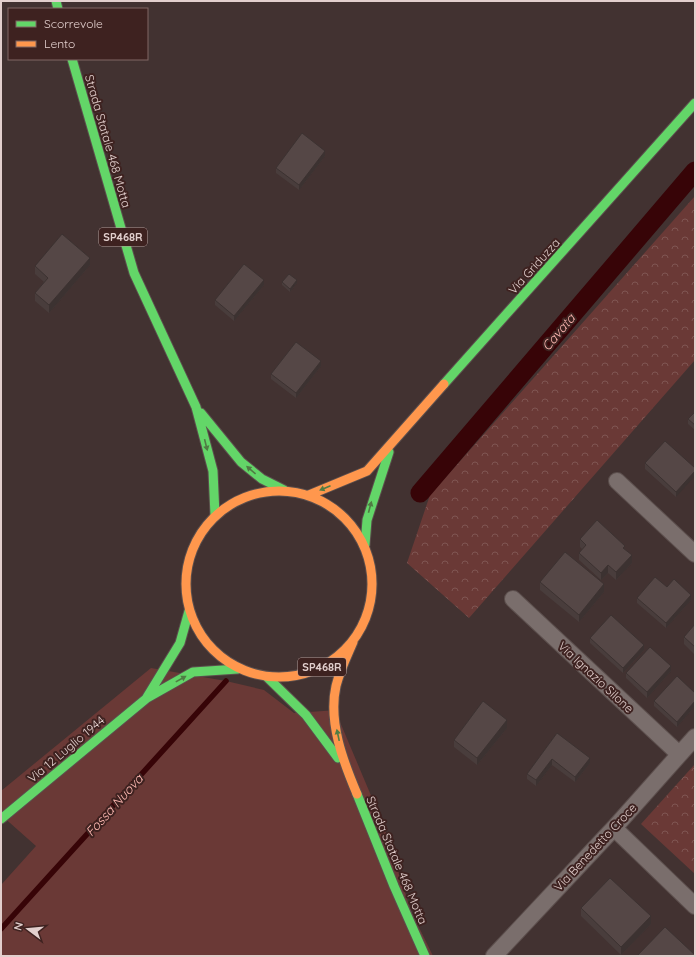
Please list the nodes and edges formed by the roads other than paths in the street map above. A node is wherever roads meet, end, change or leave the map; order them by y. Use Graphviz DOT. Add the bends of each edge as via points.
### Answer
graph roads {
  1 [pos="72,60"];
  2 [pos="695,103"];
  3 [pos="196,407"];
  4 [pos="391,445"];
  5 [pos="617,481"];
  6 [pos="284,490"];
  7 [pos="309,495"];
  8 [pos="216,515"];
  9 [pos="364,545"];
  10 [pos="695,554"];
  11 [pos="513,599"];
  12 [pos="189,611"];
  13 [pos="353,642"];
  14 [pos="238,669"];
  15 [pos="267,677"];
  16 [pos="146,698"];
  17 [pos="695,737"];
  18 [pos="679,754"];
  19 [pos="348,772"];
  20 [pos="1,819"];
  21 [pos="614,828"];
  22 [pos="695,906"];
  23 [pos="425,956"];
  24 [pos="494,956"];
  1 -- 3 [label="main road, Strada Statale 468 Motta / SP468R" via="134,273"];
  2 -- 4 [label="main road, Via Griduzza"];
  6 -- 3 [label="main road, SP468R, one-way" via="262,479 241,462"];
  3 -- 8 [label="main road, SP468R, one-way" via="213,471"];
  4 -- 7 [label="main road, Via Griduzza, one-way" via="367,470"];
  9 -- 4 [label="main road, Via Griduzza, one-way" via="367,520"];
  5 -- 10 [label="street"];
  6 -- 7 [label="main road, SP468R"];
  6 -- 8 [label="main road, SP468R" via="253,494 236,501"];
  7 -- 9 [label="main road, SP468R" via="332,506 351,524"];
  8 -- 12 [label="main road, SP468R" via="199,536 189,559 185,585"];
  9 -- 13 [label="main road, SP468R" via="372,570 372,595 365,620"];
  11 -- 18 [label="street, Via Ignazio Silone"];
  12 -- 14 [label="main road, SP468R" via="196,629 208,645 222,659"];
  12 -- 16 [label="main road" via="180,643"];
  13 -- 15 [label="main road, SP468R" via="335,659 314,671 291,677"];
  19 -- 13 [label="main road, one-way" via="337,735 334,703 338,675"];
  14 -- 15 [label="main road, SP468R"];
  16 -- 14 [label="main road, one-way" via="193,672"];
  15 -- 19 [label="main road" via="302,709"];
  16 -- 20 [label="main road, Via 12 Luglio 1944"];
  17 -- 18 [label="street, Via Benedetto Croce"];
  18 -- 21 [label="street, Via Benedetto Croce"];
  19 -- 23 [label="main road, Strada Statale 468 Motta"];
  21 -- 22 [label="street"];
  21 -- 24 [label="street, Via Benedetto Croce"];
}
